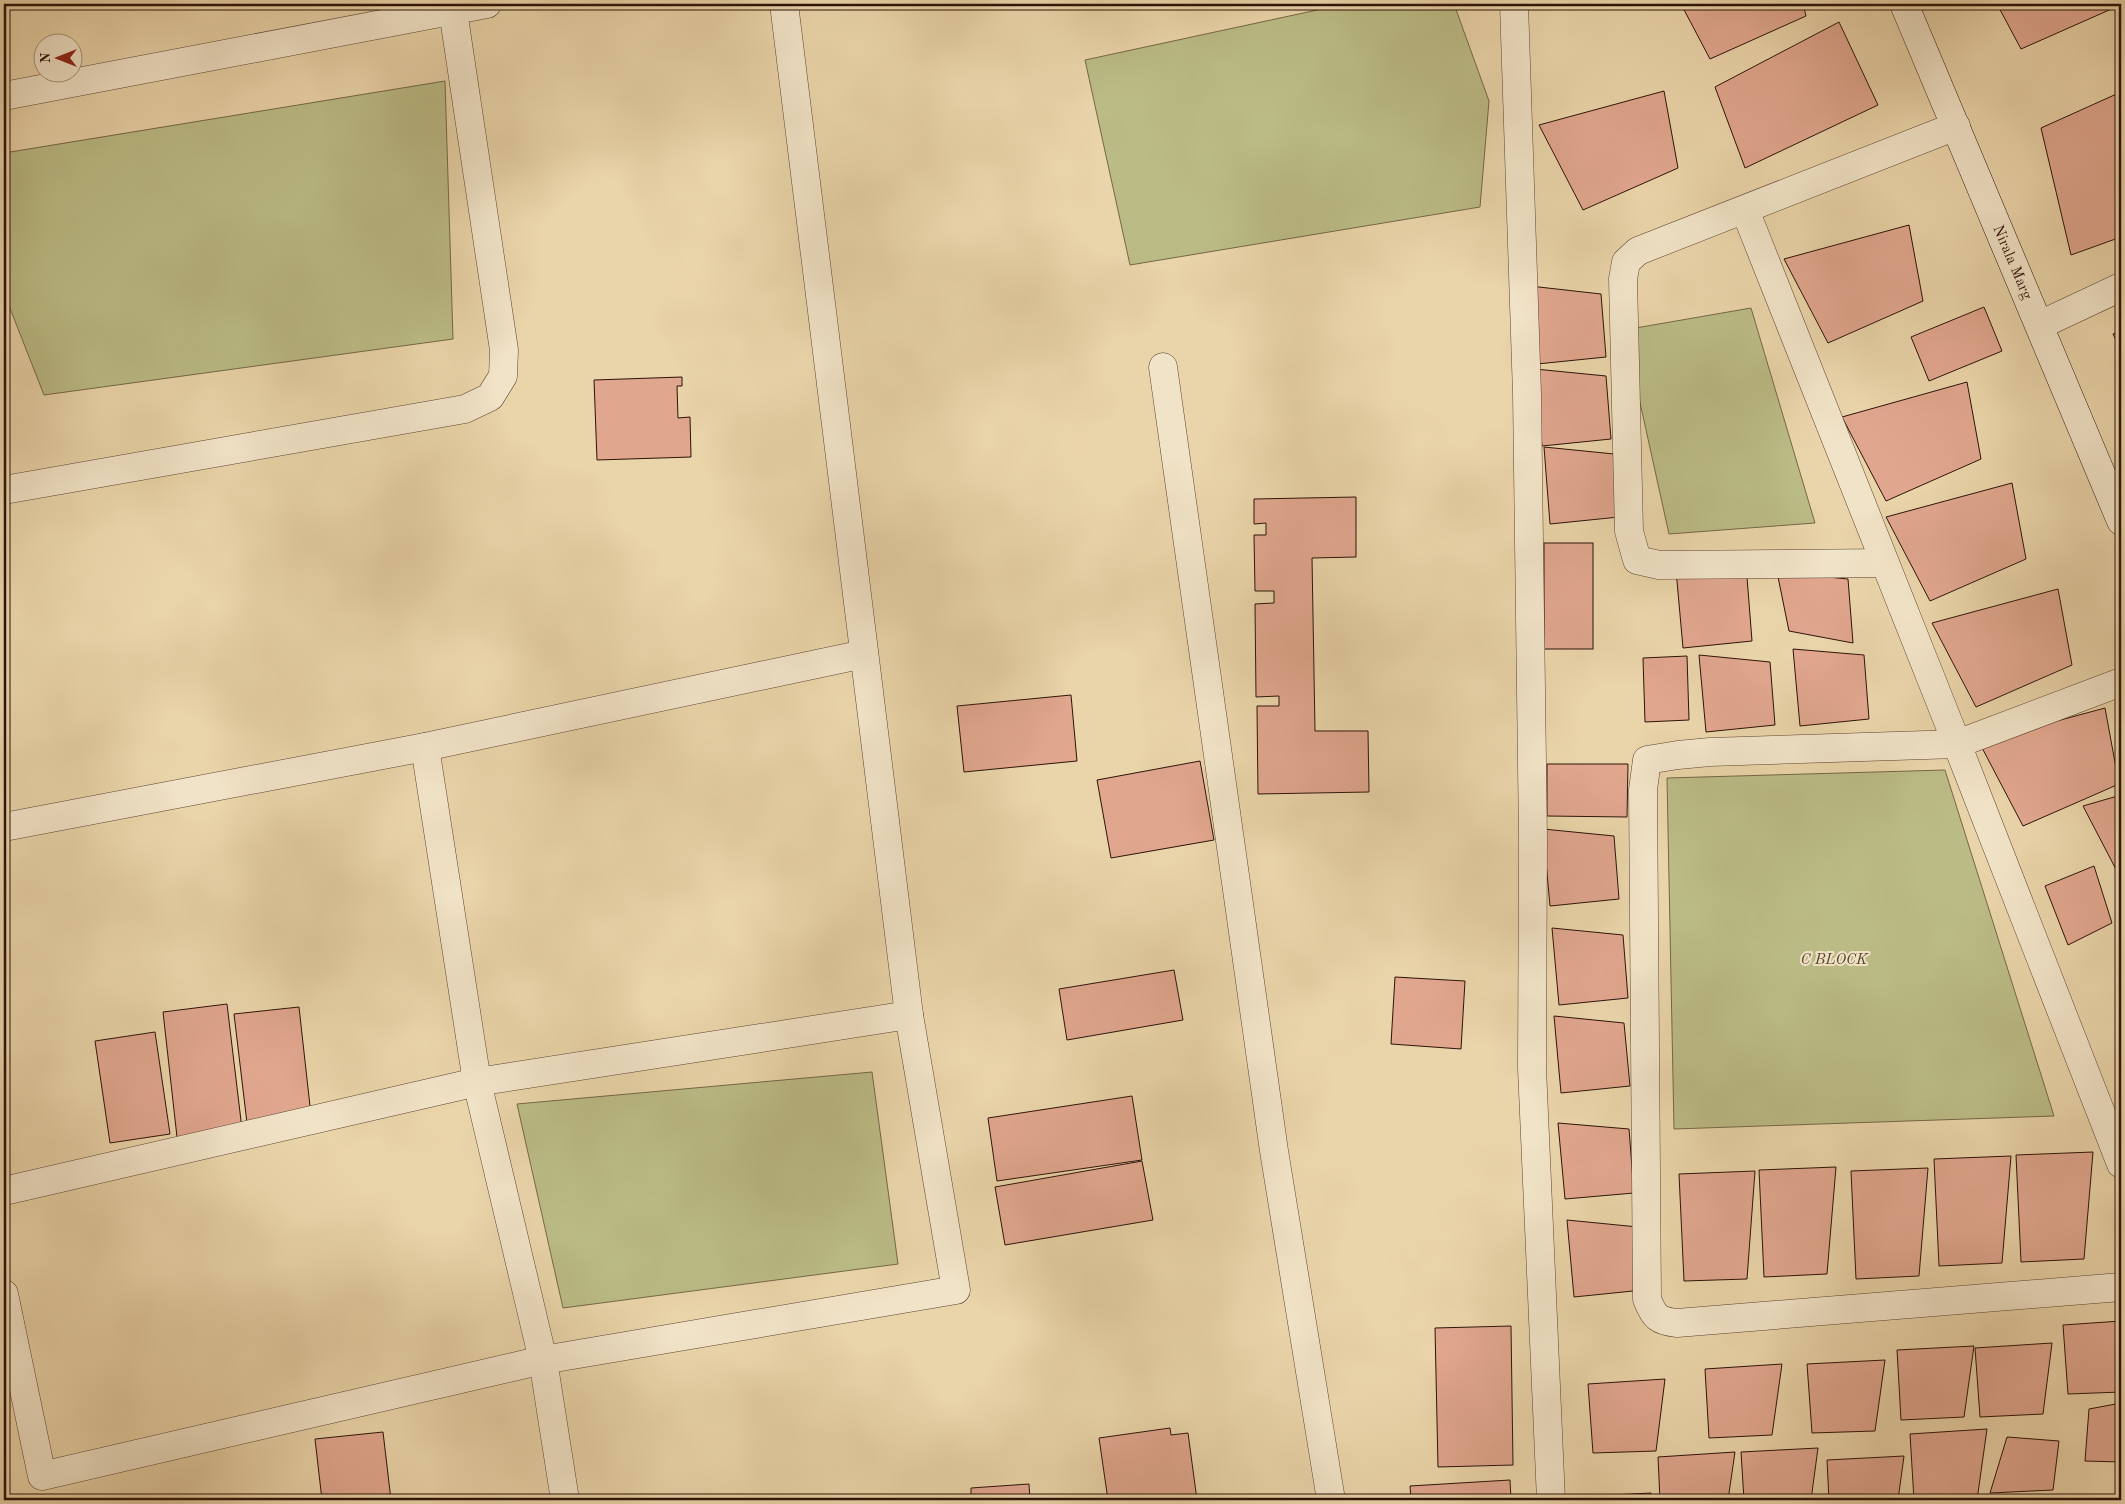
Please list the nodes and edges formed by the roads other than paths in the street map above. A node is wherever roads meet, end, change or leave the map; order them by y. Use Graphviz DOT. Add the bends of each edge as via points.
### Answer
graph roads {
  1 [pos="487,4"];
  2 [pos="784,4"];
  3 [pos="1514,4"];
  4 [pos="1904,4"];
  5 [pos="452,11"];
  6 [pos="4,96"];
  7 [pos="1956,126"];
  8 [pos="1745,210"];
  9 [pos="2121,287"];
  10 [pos="2040,325"];
  11 [pos="1164,367"];
  12 [pos="4,490"];
  13 [pos="2121,520"];
  14 [pos="1885,564"];
  15 [pos="864,654"];
  16 [pos="2121,682"];
  17 [pos="1957,744"];
  18 [pos="424,747"];
  19 [pos="4,827"];
  20 [pos="909,1016"];
  21 [pos="477,1082"];
  22 [pos="2121,1164"];
  23 [pos="4,1191"];
  24 [pos="2121,1287"];
  25 [pos="4,1294"];
  26 [pos="543,1360"];
  27 [pos="565,1500"];
  28 [pos="1331,1500"];
  29 [pos="1551,1500"];
  1 -- 5 [label="street"];
  2 -- 15 [label="street"];
  3 -- 29 [label="street" via="1527,394 1533,839 1532,1068"];
  4 -- 7 [label="street, Nirala Marg"];
  5 -- 6 [label="street"];
  5 -- 12 [label="street" via="504,350 503,376 490,397 465,409"];
  7 -- 8 [label="street"];
  7 -- 10 [label="street, Nirala Marg"];
  8 -- 14 [label="street"];
  8 -- 14 [label="street" via="1638,250 1626,262 1623,279 1629,532 1637,560 1660,565"];
  9 -- 10 [label="street"];
  10 -- 13 [label="street, Nirala Marg"];
  11 -- 28 [label="street" via="1274,1151"];
  14 -- 17 [label="street"];
  15 -- 18 [label="street"];
  15 -- 20 [label="street"];
  16 -- 17 [label="street"];
  17 -- 22 [label="street"];
  17 -- 24 [label="street" via="1710,752 1647,760 1643,790 1647,1299 1652,1311 1662,1321 1677,1323"];
  18 -- 19 [label="street"];
  18 -- 21 [label="street"];
  20 -- 21 [label="street"];
  20 -- 26 [label="street" via="956,1290"];
  21 -- 23 [label="street"];
  21 -- 26 [label="street"];
  25 -- 26 [label="street" via="42,1476"];
  26 -- 27 [label="street"];
}
